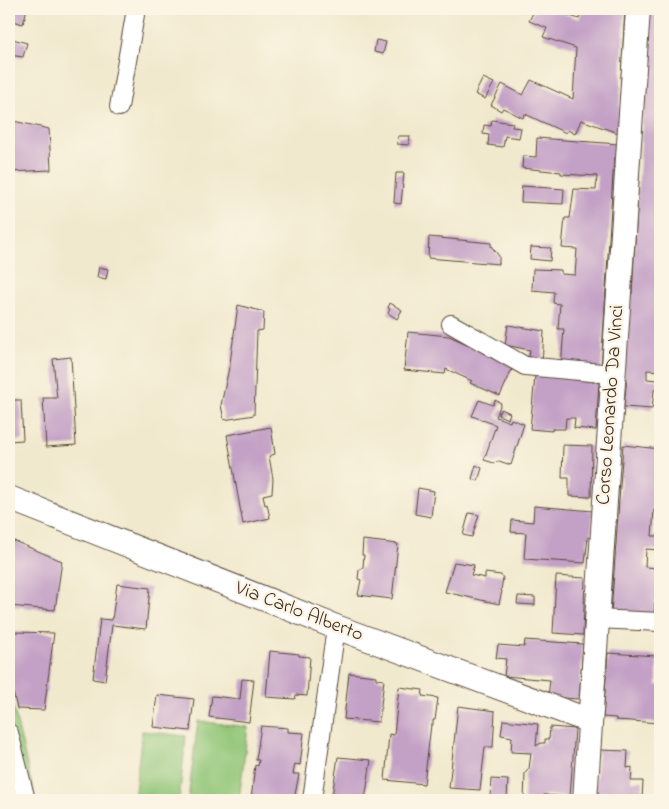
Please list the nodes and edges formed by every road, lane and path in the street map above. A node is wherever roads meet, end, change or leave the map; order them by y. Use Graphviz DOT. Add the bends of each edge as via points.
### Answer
graph roads {
  1 [pos="136,9"];
  2 [pos="638,9"];
  3 [pos="119,107"];
  4 [pos="451,324"];
  5 [pos="613,374"];
  6 [pos="9,498"];
  7 [pos="597,619"];
  8 [pos="660,622"];
  9 [pos="336,627"];
  10 [pos="590,721"];
  11 [pos="9,733"];
  12 [pos="26,800"];
  13 [pos="312,800"];
  14 [pos="585,800"];
  1 -- 3 [label="street"];
  2 -- 5 [label="main road, Corso Leonardo Da Vinci"];
  4 -- 5 [label="street" via="525,366"];
  5 -- 7 [label="main road, Corso Leonardo Da Vinci"];
  6 -- 9 [label="main road, Via Carlo Alberto"];
  7 -- 8 [label="street"];
  7 -- 10 [label="main road, Corso Leonardo Da Vinci"];
  9 -- 10 [label="main road, Via Carlo Alberto"];
  9 -- 13 [label="street"];
  10 -- 14 [label="main road, Corso Leonardo Da Vinci"];
  11 -- 12 [label="street"];
}
